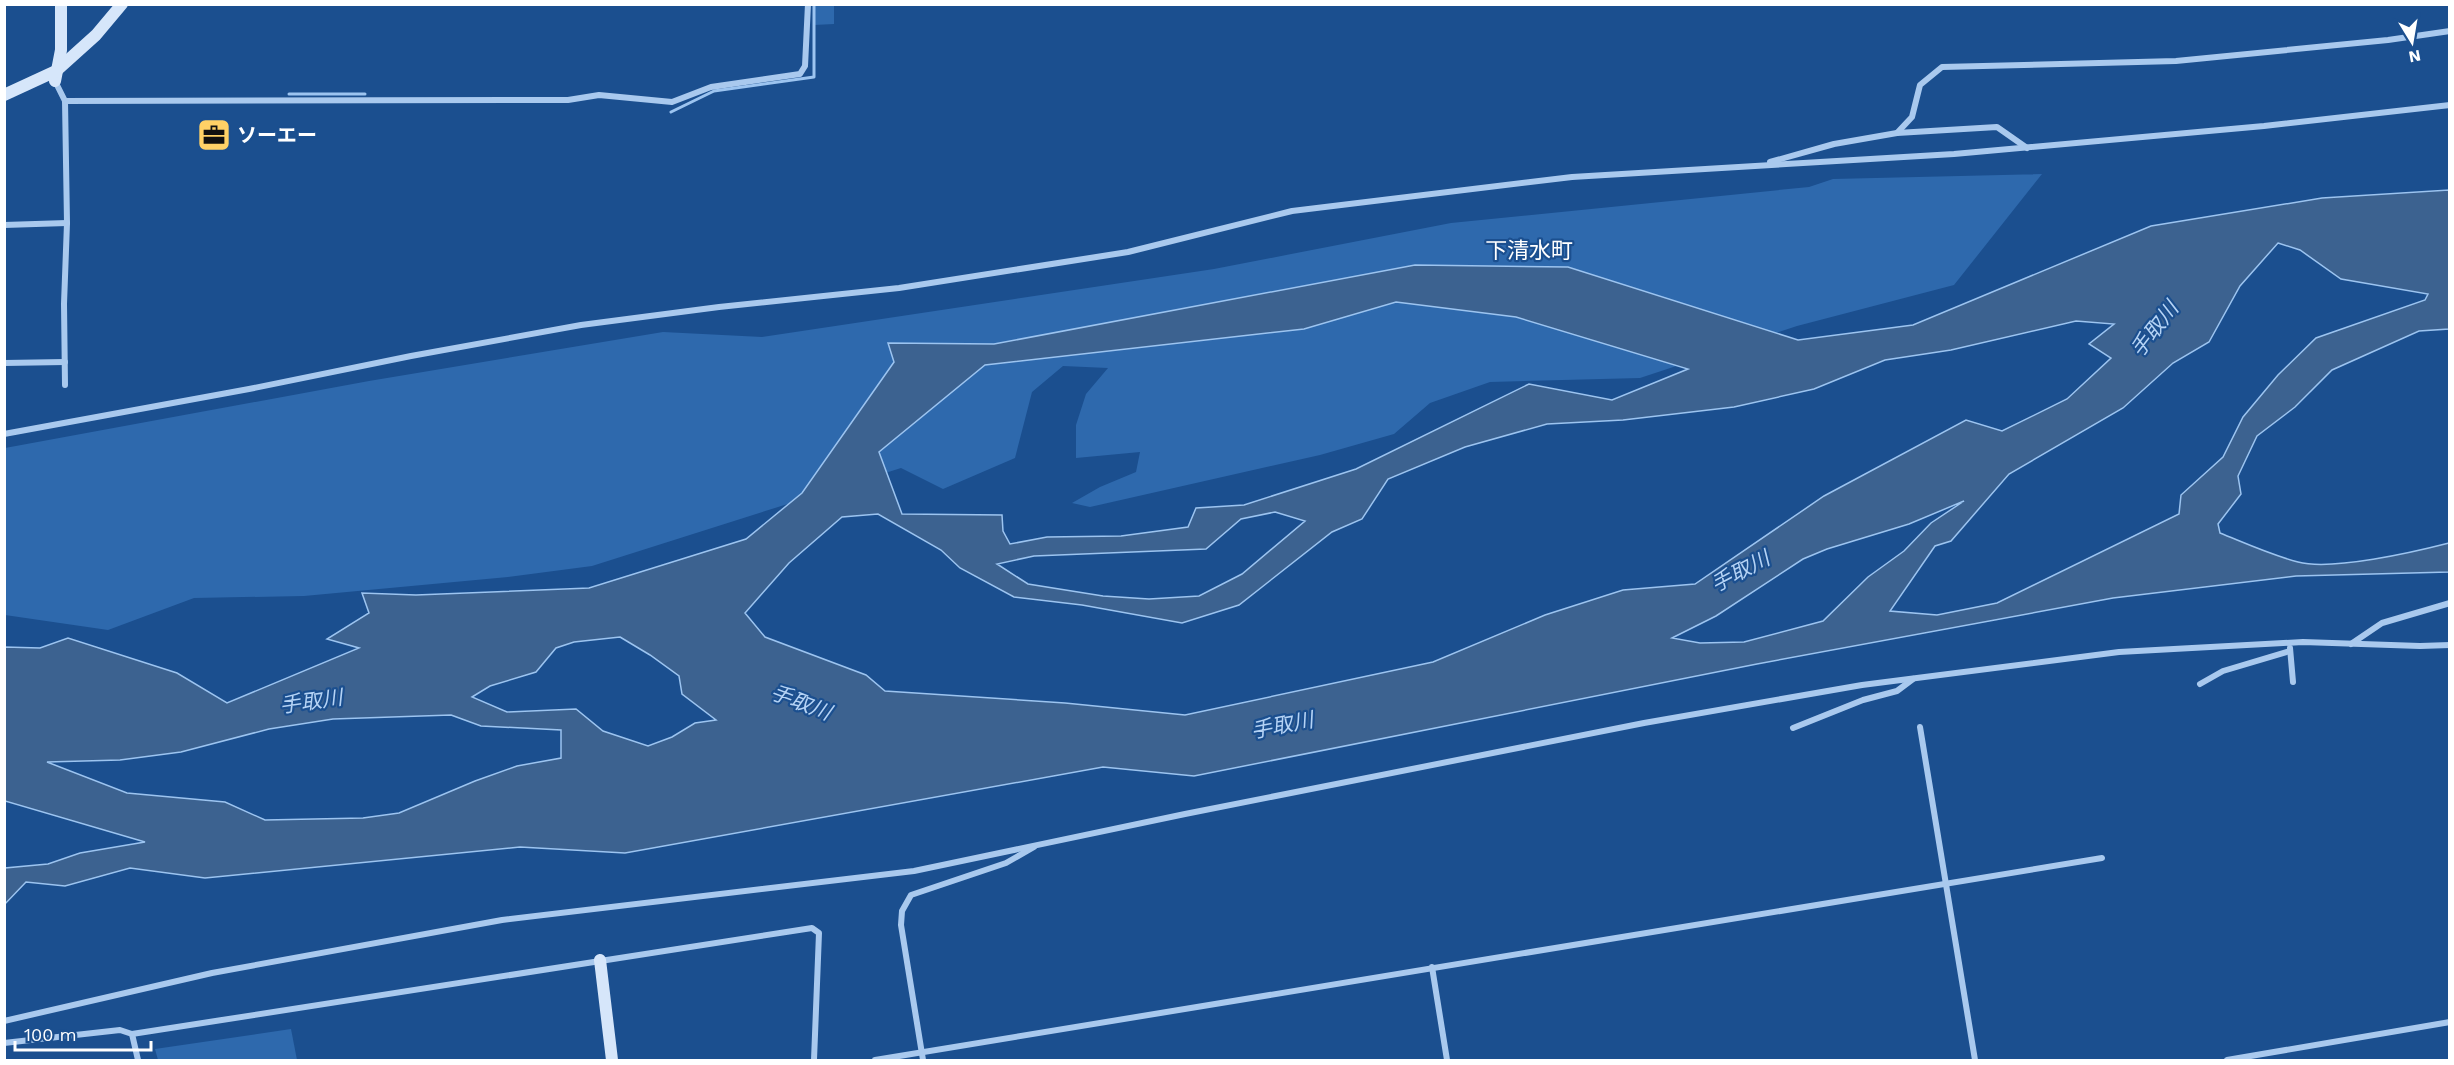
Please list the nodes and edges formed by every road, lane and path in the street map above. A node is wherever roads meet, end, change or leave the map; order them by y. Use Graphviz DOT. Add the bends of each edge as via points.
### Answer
graph roads {
  1 [pos="61,4"];
  2 [pos="122,4"];
  3 [pos="808,4"];
  4 [pos="2450,31"];
  5 [pos="55,76"];
  6 [pos="4,95"];
  7 [pos="65,101"];
  8 [pos="2450,105"];
  9 [pos="1896,133"];
  10 [pos="2027,148"];
  11 [pos="1758,166"];
  12 [pos="67,223"];
  13 [pos="4,225"];
  14 [pos="65,362"];
  15 [pos="4,363"];
  16 [pos="65,385"];
  17 [pos="4,434"];
  18 [pos="2450,603"];
  19 [pos="2351,644"];
  20 [pos="2450,645"];
  21 [pos="2290,647"];
  22 [pos="1914,678"];
  23 [pos="2293,682"];
  24 [pos="2200,684"];
  25 [pos="1920,727"];
  26 [pos="1793,728"];
  27 [pos="1034,847"];
  28 [pos="2102,858"];
  29 [pos="1946,884"];
  30 [pos="600,960"];
  31 [pos="1432,967"];
  32 [pos="4,1021"];
  33 [pos="2450,1022"];
  34 [pos="132,1034"];
  35 [pos="4,1043"];
  36 [pos="922,1053"];
  37 [pos="138,1060"];
  38 [pos="612,1060"];
  39 [pos="814,1060"];
  40 [pos="876,1060"];
  41 [pos="923,1060"];
  42 [pos="1447,1060"];
  43 [pos="1975,1060"];
  44 [pos="2227,1060"];
  1 -- 5 [label="street" via="61,50"];
  2 -- 5 [label="street"];
  3 -- 7 [label="street" via="806,66 800,74 711,87 672,102 599,94 568,100"];
  4 -- 9 [label="street" via="2176,61 1942,67 1920,85 1912,117"];
  5 -- 6 [label="street"];
  5 -- 7 [label="street"];
  7 -- 12 [label="street"];
  8 -- 10 [label="street"];
  9 -- 10 [label="street" via="1997,127"];
  9 -- 11 [label="street" via="1834,144"];
  10 -- 11 [label="street"];
  11 -- 17 [label="street" via="1572,177 1292,211 1128,252 899,288 581,326"];
  12 -- 13 [label="street"];
  12 -- 14 [label="street"];
  14 -- 15 [label="street"];
  14 -- 16 [label="street"];
  18 -- 19 [label="street" via="2382,623"];
  19 -- 20 [label="street"];
  19 -- 21 [label="street"];
  21 -- 22 [label="street" via="2119,652"];
  21 -- 23 [label="street"];
  21 -- 24 [label="street" via="2223,671"];
  22 -- 26 [label="street" via="1898,691 1863,700"];
  22 -- 27 [label="street" via="1644,723"];
  25 -- 29 [label="street"];
  27 -- 32 [label="street" via="914,871 502,920 212,973"];
  27 -- 36 [label="street" via="1006,863 911,895 905,902 901,925"];
  28 -- 29 [label="street"];
  29 -- 31 [label="street"];
  29 -- 43 [label="street"];
  30 -- 34 [label="street"];
  30 -- 38 [label="street"];
  30 -- 39 [label="street" via="812,928 819,933"];
  31 -- 36 [label="street"];
  31 -- 42 [label="street"];
  33 -- 44 [label="street"];
  34 -- 35 [label="street" via="120,1030"];
  34 -- 37 [label="street"];
  36 -- 40 [label="street"];
  36 -- 41 [label="street"];
}
